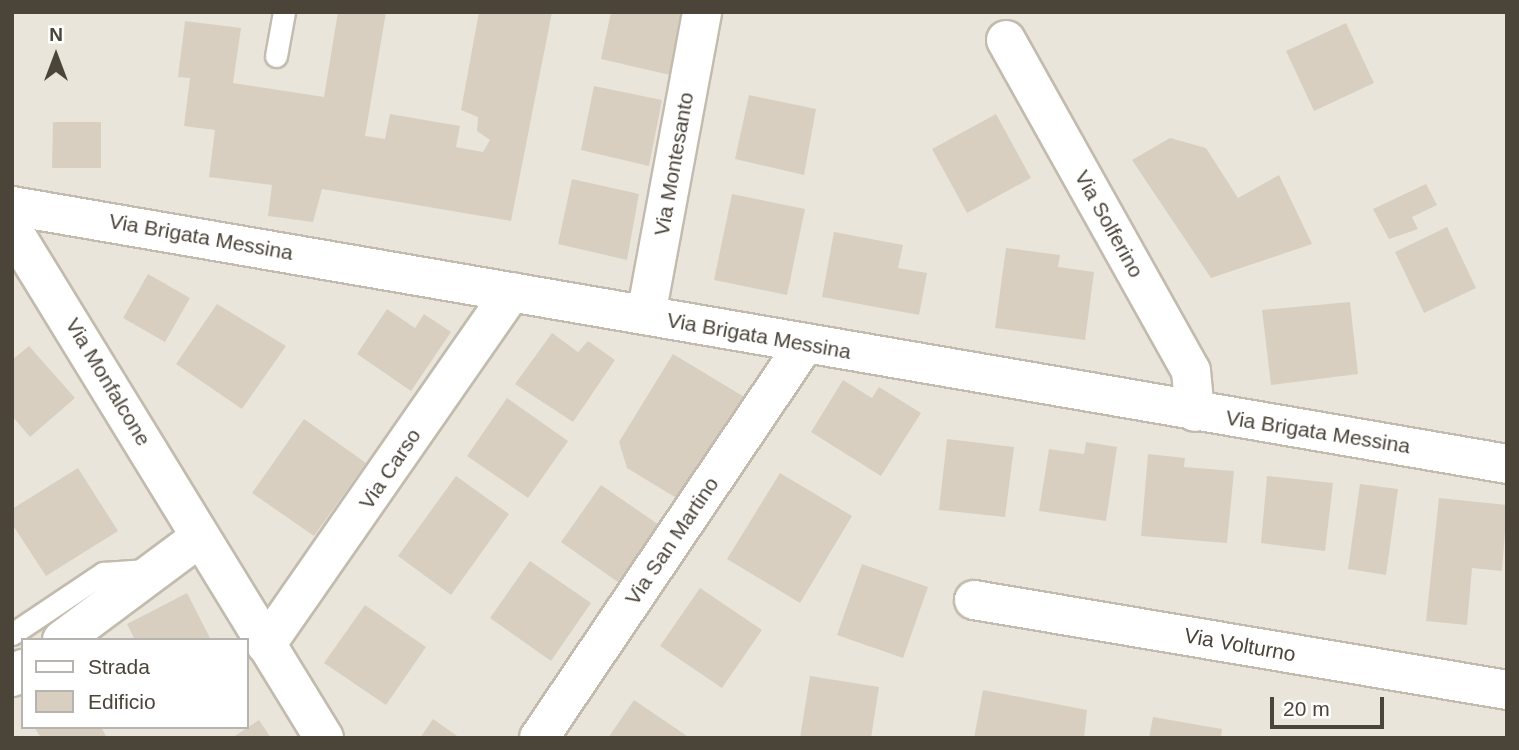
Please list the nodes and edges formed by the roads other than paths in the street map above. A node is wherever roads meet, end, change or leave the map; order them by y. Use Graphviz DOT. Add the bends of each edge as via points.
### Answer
graph roads {
  1 [pos="284,12"];
  2 [pos="702,12"];
  3 [pos="1006,40"];
  4 [pos="276,56"];
  5 [pos="12,206"];
  6 [pos="15,243"];
  7 [pos="511,292"];
  8 [pos="646,316"];
  9 [pos="805,344"];
  10 [pos="1195,412"];
  11 [pos="1507,464"];
  12 [pos="200,537"];
  13 [pos="156,569"];
  14 [pos="974,600"];
  15 [pos="12,634"];
  16 [pos="65,638"];
  17 [pos="266,645"];
  18 [pos="1507,690"];
  19 [pos="324,738"];
  20 [pos="540,738"];
  1 -- 4 [label="lane"];
  2 -- 8 [label="street, Via Montesanto"];
  3 -- 10 [label="street, Via Solferino" via="1191,371"];
  5 -- 7 [label="street, Via Brigata Messina"];
  6 -- 12 [label="street, Via Monfalcone"];
  7 -- 8 [label="street, Via Brigata Messina"];
  7 -- 17 [label="street, Via Carso"];
  8 -- 9 [label="street, Via Brigata Messina"];
  9 -- 10 [label="street, Via Brigata Messina"];
  9 -- 20 [label="street, Via San Martino"];
  10 -- 11 [label="street, Via Brigata Messina"];
  12 -- 13 [label="street"];
  12 -- 17 [label="street, Via Monfalcone"];
  13 -- 15 [label="lane" via="103,573"];
  13 -- 16 [label="street"];
  14 -- 18 [label="street, Via Volturno"];
  17 -- 19 [label="street, Via Monfalcone"];
}
